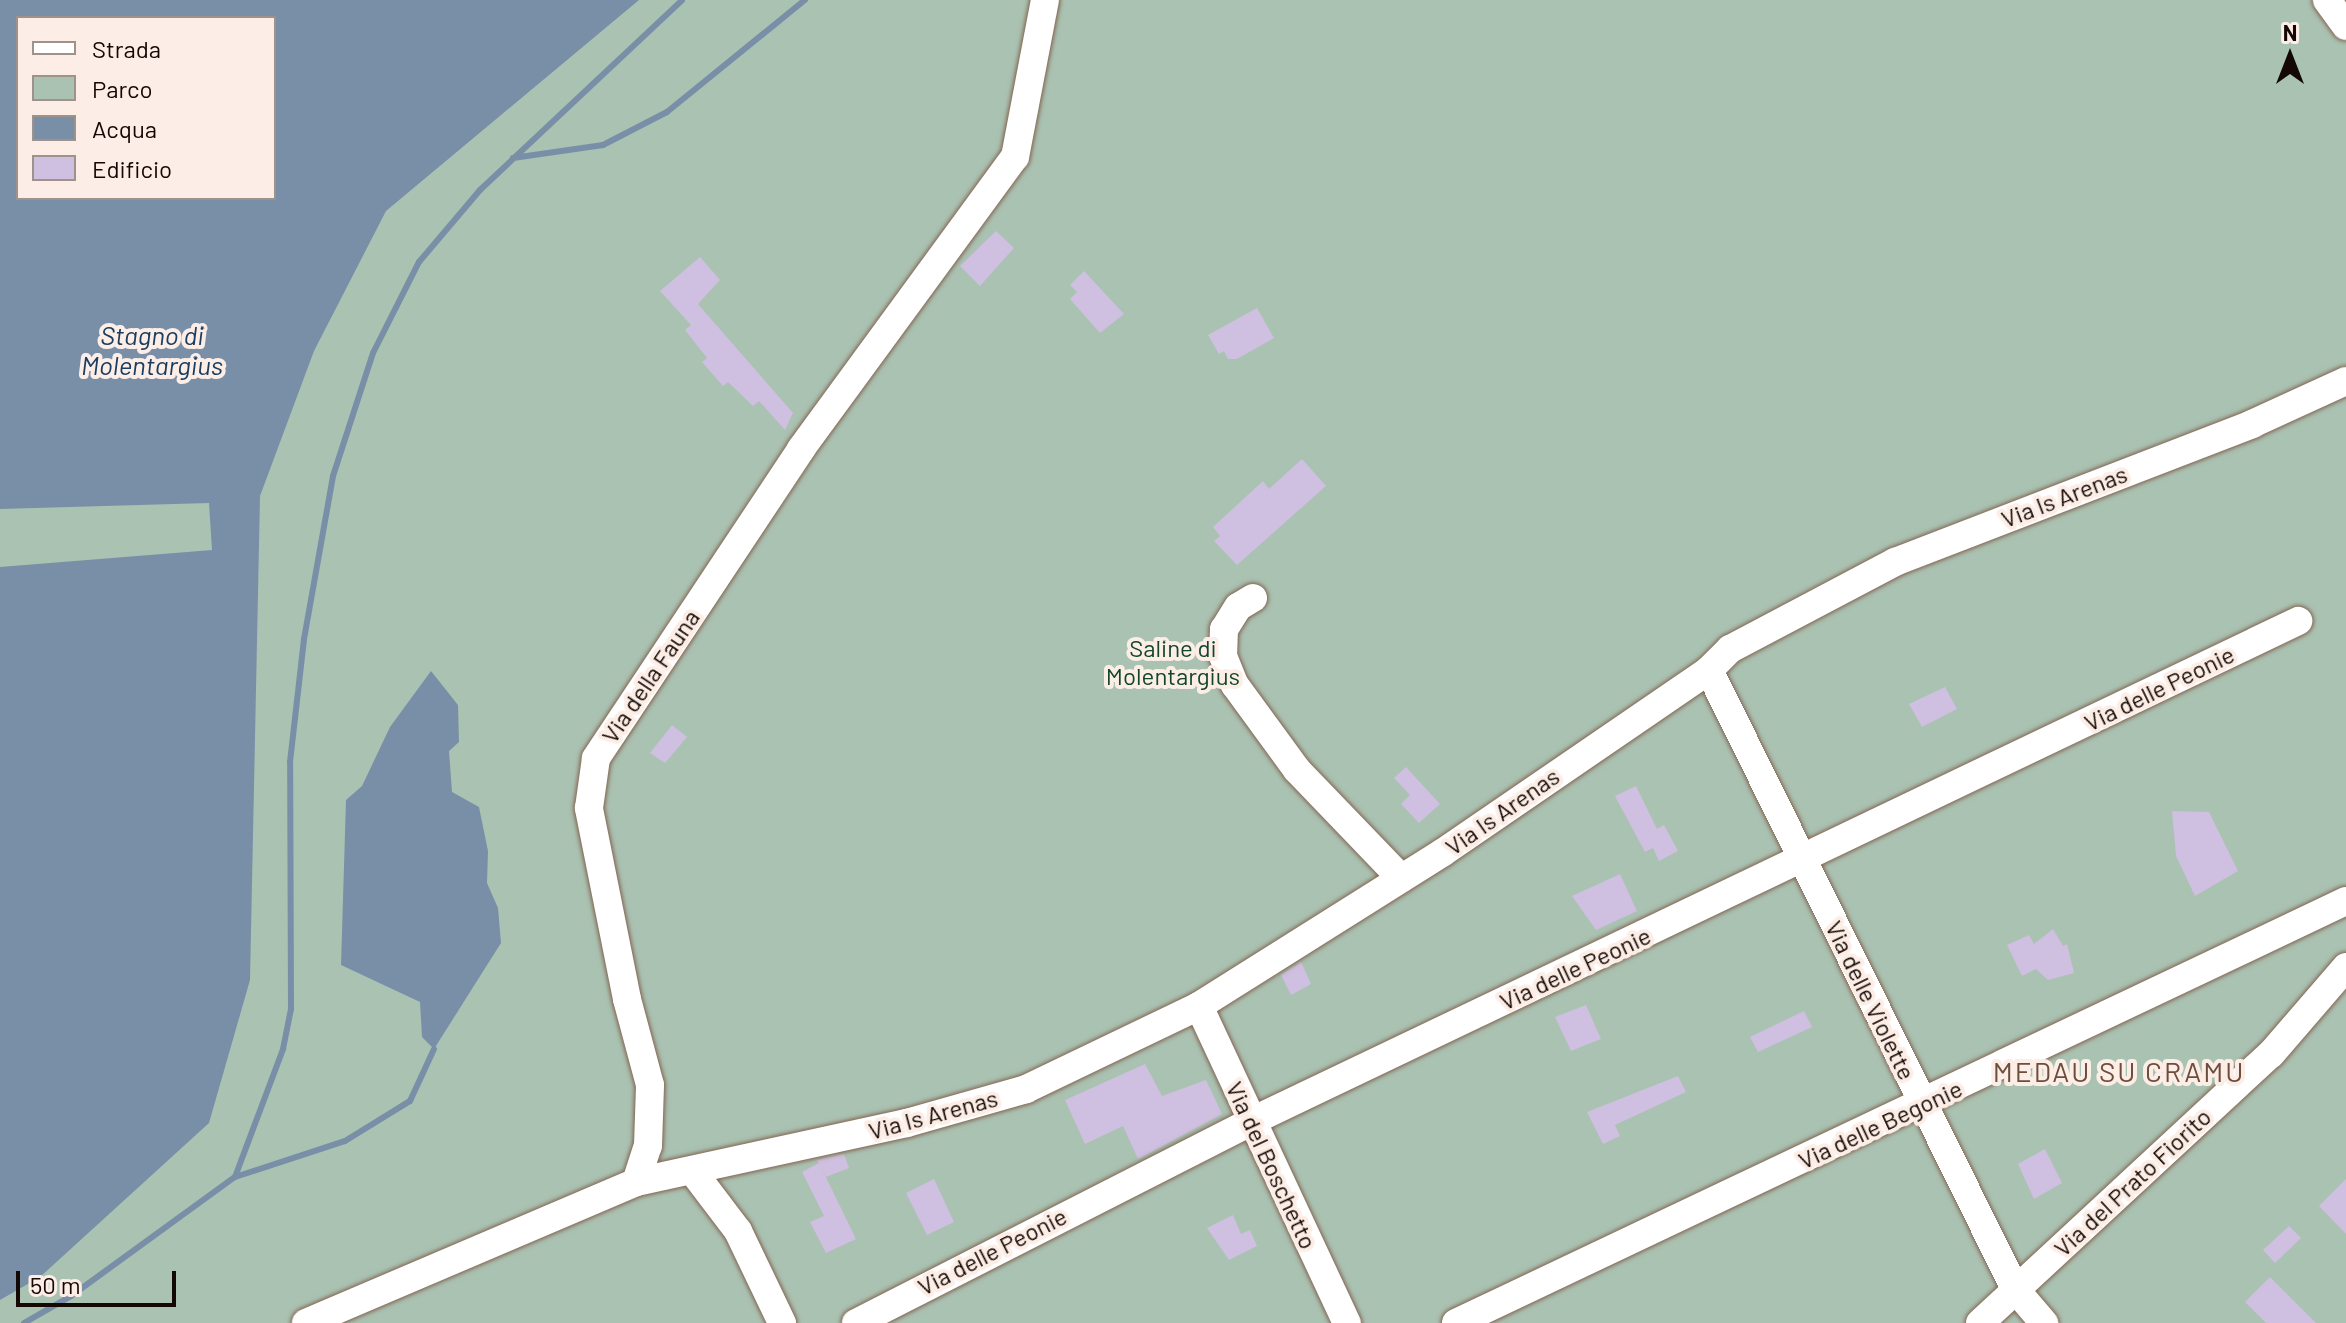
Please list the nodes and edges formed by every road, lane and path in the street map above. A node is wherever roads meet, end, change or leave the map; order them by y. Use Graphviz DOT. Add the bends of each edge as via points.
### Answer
graph roads {
  1 [pos="1045,0"];
  2 [pos="2327,0"];
  3 [pos="2346,26"];
  4 [pos="2346,381"];
  5 [pos="1253,598"];
  6 [pos="2298,621"];
  7 [pos="1709,670"];
  8 [pos="1803,860"];
  9 [pos="1401,878"];
  10 [pos="2346,901"];
  11 [pos="2346,967"];
  12 [pos="1199,1006"];
  13 [pos="1922,1104"];
  14 [pos="1250,1122"];
  15 [pos="694,1173"];
  16 [pos="636,1182"];
  17 [pos="2015,1289"];
  18 [pos="306,1323"];
  19 [pos="782,1323"];
  20 [pos="856,1323"];
  21 [pos="1347,1323"];
  22 [pos="1456,1323"];
  23 [pos="1980,1323"];
  24 [pos="2044,1323"];
  1 -- 16 [label="street, Via della Fauna" via="1015,157 801,449 596,758 589,808 650,1085 648,1146"];
  2 -- 3 [label="street"];
  4 -- 7 [label="street, Via Is Arenas" via="2252,424 1895,562 1730,649"];
  5 -- 9 [label="street" via="1238,607 1224,629 1223,656 1235,685 1297,770"];
  6 -- 8 [label="street, Via delle Peonie"];
  7 -- 8 [label="street, Via delle Violette"];
  7 -- 9 [label="street, Via Is Arenas"];
  8 -- 13 [label="street, Via delle Violette"];
  8 -- 14 [label="street, Via delle Peonie"];
  9 -- 12 [label="street, Via Is Arenas"];
  10 -- 13 [label="street, Via delle Begonie"];
  11 -- 17 [label="street, Via del Prato Fiorito" via="2271,1054"];
  12 -- 14 [label="street, Via del Boschetto"];
  12 -- 15 [label="street, Via Is Arenas" via="1026,1089"];
  13 -- 17 [label="street, Via delle Violette"];
  13 -- 22 [label="street, Via delle Begonie"];
  14 -- 20 [label="street, Via delle Peonie"];
  14 -- 21 [label="street, Via del Boschetto"];
  15 -- 16 [label="street, Via Is Arenas"];
  15 -- 19 [label="street" via="738,1231"];
  16 -- 18 [label="street"];
  17 -- 23 [label="street, Via del Prato Fiorito"];
  17 -- 24 [label="street, Via delle Violette"];
}
